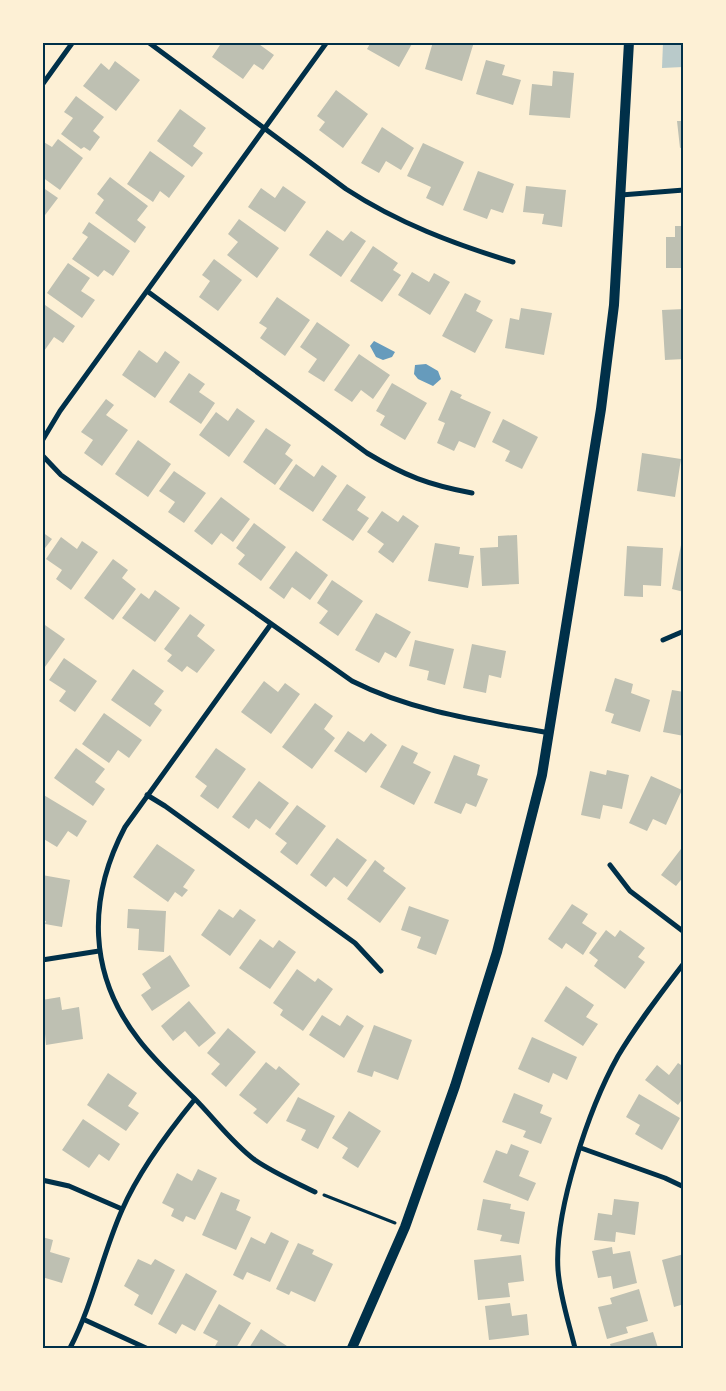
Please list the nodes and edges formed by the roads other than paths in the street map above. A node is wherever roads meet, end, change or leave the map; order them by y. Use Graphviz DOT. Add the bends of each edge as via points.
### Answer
graph roads {
  1 [pos="73,42"];
  2 [pos="148,42"];
  3 [pos="327,42"];
  4 [pos="630,42"];
  5 [pos="42,85"];
  6 [pos="265,128"];
  7 [pos="684,190"];
  8 [pos="622,195"];
  9 [pos="513,262"];
  10 [pos="147,291"];
  11 [pos="42,441"];
  12 [pos="42,455"];
  13 [pos="472,493"];
  14 [pos="271,624"];
  15 [pos="684,631"];
  16 [pos="663,640"];
  17 [pos="550,733"];
  18 [pos="147,795"];
  19 [pos="610,865"];
  20 [pos="684,932"];
  21 [pos="99,951"];
  22 [pos="42,960"];
  23 [pos="684,963"];
  24 [pos="381,971"];
  25 [pos="195,1099"];
  26 [pos="581,1148"];
  27 [pos="42,1180"];
  28 [pos="684,1187"];
  29 [pos="315,1192"];
  30 [pos="122,1209"];
  31 [pos="85,1320"];
  32 [pos="70,1348"];
  33 [pos="146,1348"];
  34 [pos="352,1348"];
  35 [pos="575,1348"];
  1 -- 5 [label="street"];
  2 -- 6 [label="street"];
  3 -- 6 [label="street"];
  4 -- 8 [label="main road"];
  6 -- 9 [label="street" via="377,209 462,246"];
  6 -- 10 [label="street"];
  7 -- 8 [label="street"];
  8 -- 17 [label="main road" via="614,305 602,400"];
  10 -- 11 [label="street"];
  10 -- 13 [label="street" via="367,453 401,474 437,487"];
  12 -- 14 [label="street" via="61,476"];
  14 -- 17 [label="street" via="328,666 376,693 441,713"];
  14 -- 18 [label="street"];
  15 -- 16 [label="street"];
  17 -- 34 [label="main road" via="528,836 497,952 455,1086 405,1227"];
  18 -- 21 [label="street" via="125,827 110,859 97,920"];
  18 -- 24 [label="street" via="355,943"];
  19 -- 20 [label="street" via="630,891"];
  21 -- 22 [label="street"];
  21 -- 25 [label="street" via="120,1014 158,1062"];
  23 -- 26 [label="street" via="618,1057 592,1114"];
  25 -- 29 [label="street" via="254,1159"];
  25 -- 30 [label="street" via="178,1120"];
  26 -- 28 [label="street"];
  26 -- 35 [label="street" via="562,1211 558,1242 558,1271"];
  27 -- 30 [label="street" via="69,1186"];
  30 -- 31 [label="street"];
  31 -- 32 [label="street"];
  31 -- 33 [label="street"];
}
